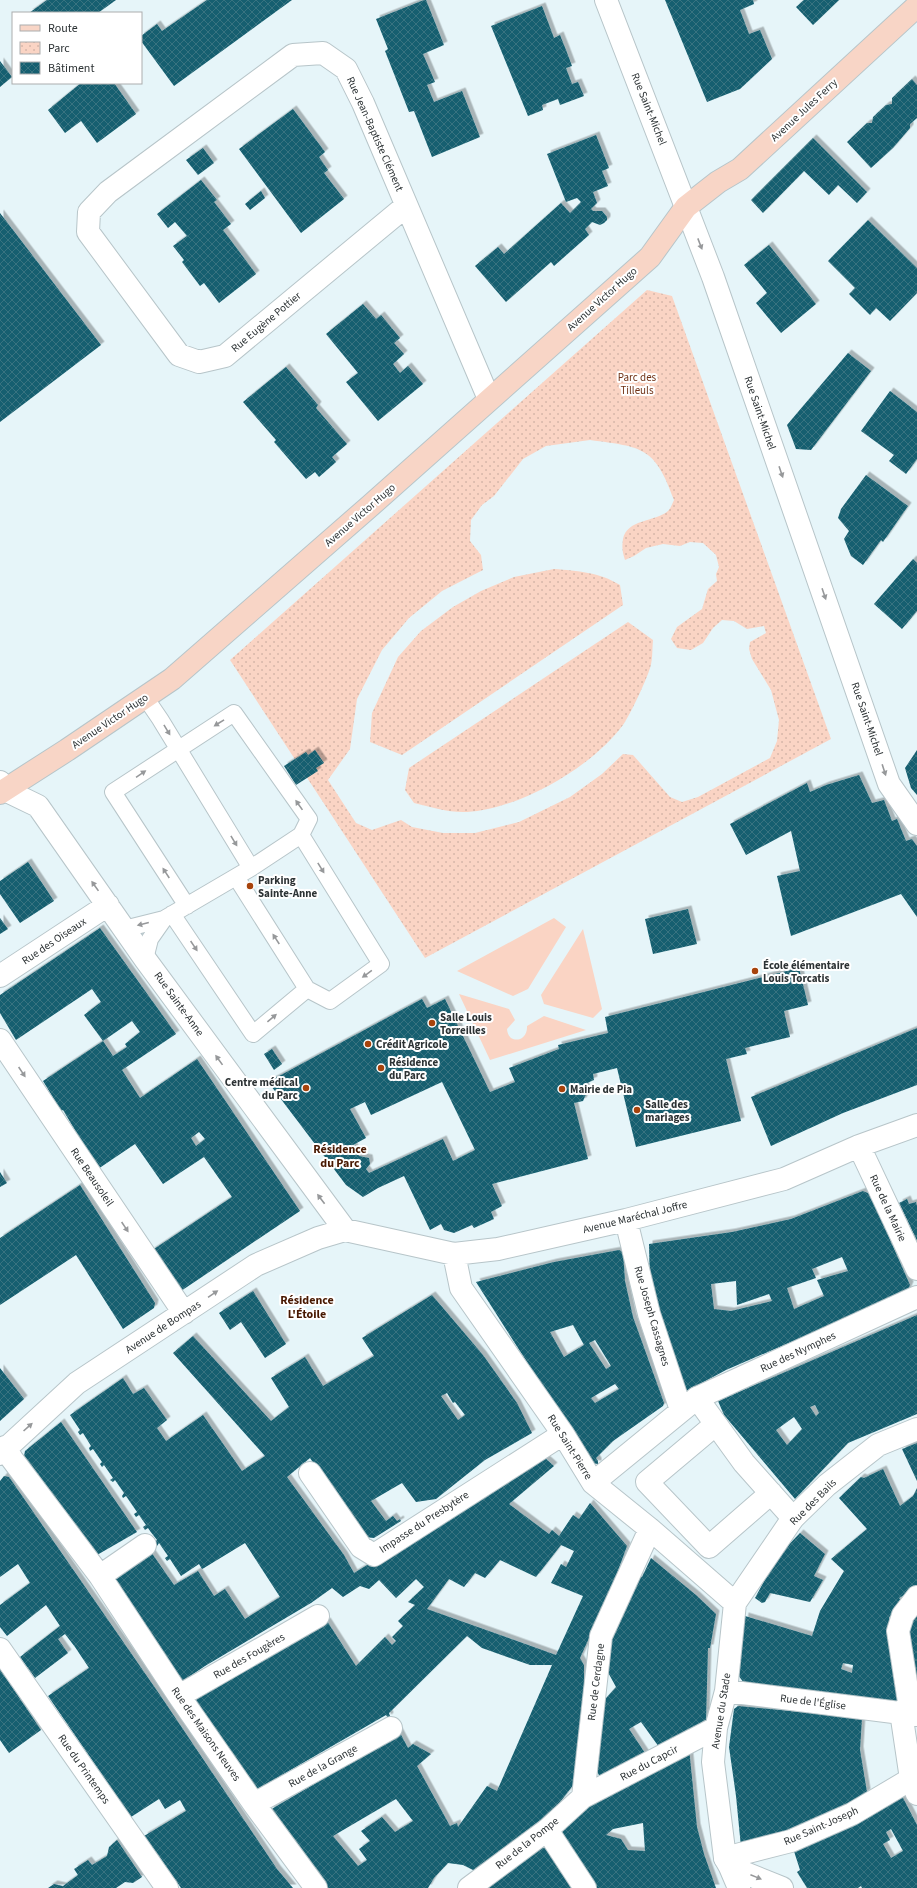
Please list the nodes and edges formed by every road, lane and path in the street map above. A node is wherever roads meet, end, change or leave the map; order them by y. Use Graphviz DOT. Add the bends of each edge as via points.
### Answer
graph roads {
  1 [pos="606,0"];
  2 [pos="917,6"];
  3 [pos="108,192"];
  4 [pos="406,206"];
  5 [pos="686,207"];
  6 [pos="489,399"];
  7 [pos="145,697"];
  8 [pos="178,748"];
  9 [pos="2,788"];
  10 [pos="917,824"];
  11 [pos="301,835"];
  12 [pos="251,868"];
  13 [pos="236,877"];
  14 [pos="108,905"];
  15 [pos="187,906"];
  16 [pos="168,916"];
  17 [pos="124,929"];
  18 [pos="146,959"];
  19 [pos="0,976"];
  20 [pos="307,989"];
  21 [pos="0,1040"];
  22 [pos="917,1125"];
  23 [pos="859,1146"];
  24 [pos="626,1220"];
  25 [pos="345,1230"];
  26 [pos="454,1254"];
  27 [pos="917,1269"];
  28 [pos="917,1297"];
  29 [pos="184,1314"];
  30 [pos="689,1404"];
  31 [pos="716,1424"];
  32 [pos="917,1429"];
  33 [pos="563,1434"];
  34 [pos="3,1450"];
  35 [pos="310,1473"];
  36 [pos="593,1483"];
  37 [pos="771,1493"];
  38 [pos="671,1508"];
  39 [pos="794,1518"];
  40 [pos="650,1530"];
  41 [pos="145,1545"];
  42 [pos="100,1576"];
  43 [pos="917,1597"];
  44 [pos="735,1603"];
  45 [pos="318,1616"];
  46 [pos="0,1649"];
  47 [pos="726,1691"];
  48 [pos="179,1696"];
  49 [pos="910,1714"];
  50 [pos="391,1728"];
  51 [pos="716,1728"];
  52 [pos="914,1786"];
  53 [pos="582,1796"];
  54 [pos="254,1804"];
  55 [pos="547,1830"];
  56 [pos="727,1862"];
  57 [pos="167,1888"];
  58 [pos="316,1888"];
  59 [pos="469,1888"];
  60 [pos="585,1888"];
  61 [pos="739,1888"];
  62 [pos="782,1888"];
  1 -- 5 [label="street, Rue Saint-Michel"];
  2 -- 5 [label="main road, Avenue Jules Ferry" via="740,169 718,182"];
  3 -- 4 [label="street, Rue Jean-Baptiste Clément" via="293,54 323,53 346,69"];
  3 -- 4 [label="street, Rue Eugène Pottier" via="89,212 88,232 179,355 199,362 225,356"];
  4 -- 6 [label="street, Rue Jean-Baptiste Clément"];
  5 -- 6 [label="main road, Avenue Victor Hugo" via="650,257"];
  5 -- 10 [label="street, Rue Saint-Michel, one-way" via="889,784"];
  6 -- 7 [label="main road, Avenue Victor Hugo" via="172,679"];
  7 -- 8 [label="lane, one-way"];
  7 -- 9 [label="main road, Avenue Victor Hugo" via="67,750"];
  11 -- 8 [label="lane, one-way" via="309,819 234,713"];
  8 -- 12 [label="lane, one-way"];
  15 -- 8 [label="lane, one-way" via="113,792"];
  14 -- 9 [label="street, Rue Sainte-Anne, one-way" via="38,806"];
  11 -- 12 [label="lane"];
  11 -- 20 [label="lane, one-way" via="381,964 330,1001"];
  12 -- 13 [label="lane"];
  13 -- 15 [label="lane"];
  20 -- 13 [label="lane, one-way"];
  14 -- 17 [label="street, Rue Sainte-Anne"];
  14 -- 19 [label="street, Rue des Oiseaux"];
  15 -- 16 [label="lane"];
  16 -- 17 [label="lane, one-way"];
  16 -- 18 [label="lane" via="150,939"];
  16 -- 20 [label="lane, one-way" via="254,1034"];
  17 -- 18 [label="street, Rue Sainte-Anne"];
  25 -- 18 [label="street, Rue Sainte-Anne, one-way"];
  21 -- 29 [label="street, Rue Beausoleil, one-way"];
  22 -- 23 [label="street, Avenue Maréchal Joffre"];
  23 -- 24 [label="street, Avenue Maréchal Joffre" via="784,1179"];
  23 -- 27 [label="street, Rue de la Mairie"];
  24 -- 26 [label="street, Avenue Maréchal Joffre" via="498,1249"];
  24 -- 30 [label="street, Rue Joseph Cassagnes" via="649,1314"];
  25 -- 26 [label="street, Avenue Maréchal Joffre"];
  29 -- 25 [label="street, Avenue de Bompas, one-way" via="256,1265 318,1238"];
  26 -- 33 [label="street, Rue Saint-Pierre" via="460,1288"];
  28 -- 30 [label="street, Rue des Nymphes"];
  34 -- 29 [label="street, Avenue de Bompas, one-way" via="77,1383"];
  30 -- 31 [label="street, Rue Joseph Cassagnes"];
  30 -- 36 [label="street, Rue des Nymphes"];
  31 -- 37 [label="street, Rue Joseph Cassagnes" via="744,1463"];
  31 -- 38 [label="street" via="647,1482"];
  32 -- 39 [label="street, Rue des Bails" via="878,1445 827,1485"];
  33 -- 35 [label="street, Impasse du Presbytère" via="374,1555 361,1546"];
  33 -- 36 [label="street, Rue Saint-Pierre"];
  34 -- 42 [label="street, Rue des Maisons Neuves"];
  36 -- 40 [label="street, Rue Saint-Pierre"];
  37 -- 38 [label="street" via="709,1548"];
  37 -- 39 [label="street, Rue Joseph Cassagnes"];
  38 -- 40 [label="street, Rue de Cerdagne"];
  39 -- 44 [label="street, Rue des Bails"];
  40 -- 44 [label="street, Rue Saint-Pierre"];
  40 -- 53 [label="street, Rue de Cerdagne" via="601,1636"];
  41 -- 42 [label="street"];
  42 -- 48 [label="street, Rue des Maisons Neuves"];
  43 -- 49 [label="street" via="903,1615 898,1630"];
  44 -- 47 [label="street, Avenue du Stade"];
  45 -- 48 [label="street, Rue des Fougères"];
  46 -- 57 [label="street, Rue du Printemps"];
  47 -- 49 [label="street, Rue de l'Église"];
  47 -- 51 [label="street, Avenue du Stade"];
  48 -- 54 [label="street, Rue des Maisons Neuves"];
  49 -- 52 [label="street"];
  50 -- 54 [label="street, Rue de la Grange"];
  51 -- 53 [label="street, Rue du Capcir"];
  51 -- 56 [label="street, Avenue du Stade" via="713,1762"];
  52 -- 56 [label="street, Rue Saint-Joseph" via="791,1841"];
  53 -- 55 [label="street, Rue de la Pompe"];
  54 -- 58 [label="street, Rue des Maisons Neuves"];
  55 -- 59 [label="street, Rue de la Pompe"];
  55 -- 60 [label="street"];
  56 -- 61 [label="street, Avenue du Stade"];
  56 -- 62 [label="street, one-way"];
}
